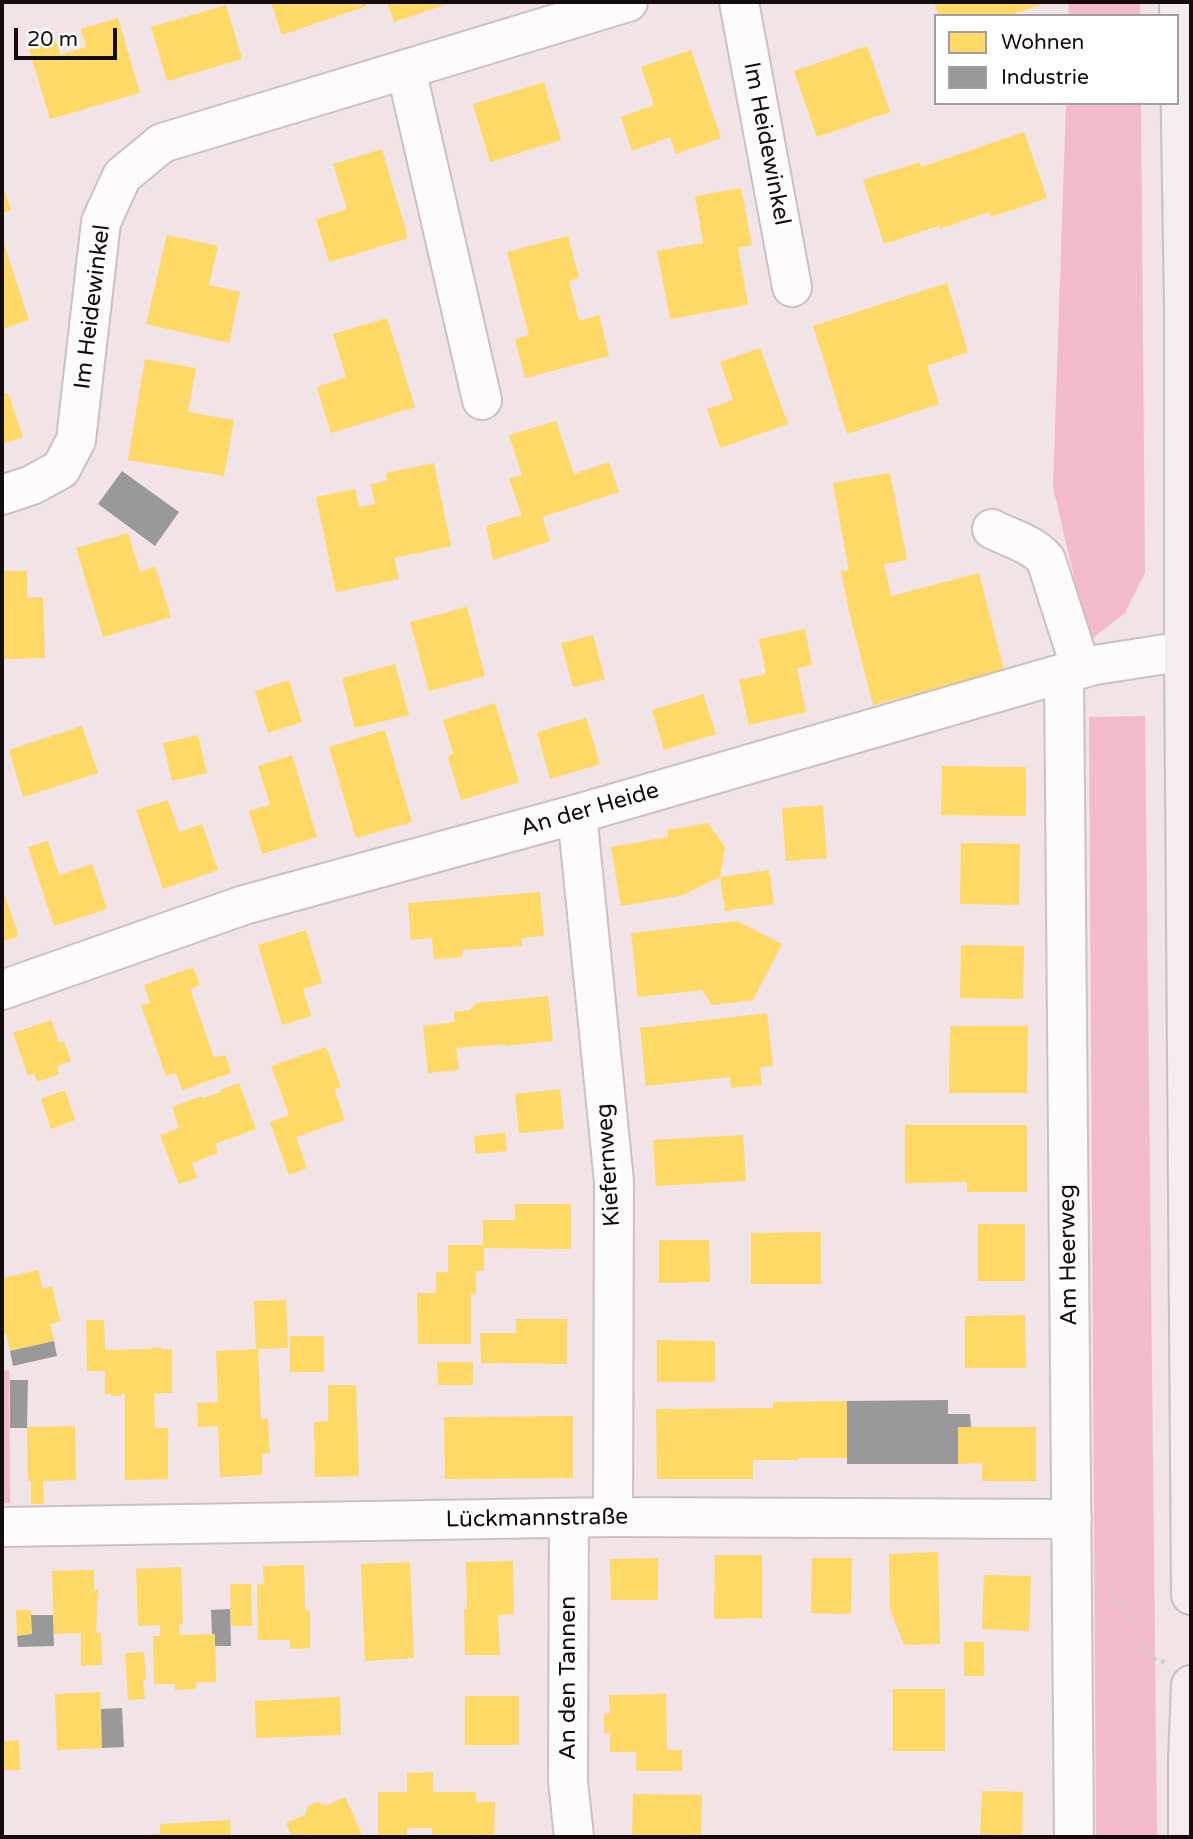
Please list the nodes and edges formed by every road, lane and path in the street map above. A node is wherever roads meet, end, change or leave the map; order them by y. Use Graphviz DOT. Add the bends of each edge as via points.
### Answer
graph roads {
  1 [pos="628,2"];
  2 [pos="739,2"];
  3 [pos="1179,2"];
  4 [pos="405,69"];
  5 [pos="793,287"];
  6 [pos="482,400"];
  7 [pos="2,495"];
  8 [pos="992,529"];
  9 [pos="1187,651"];
  10 [pos="1072,671"];
  11 [pos="576,814"];
  12 [pos="2,990"];
  13 [pos="613,1517"];
  14 [pos="569,1518"];
  15 [pos="1072,1519"];
  16 [pos="2,1527"];
  17 [pos="1105,1577"];
  18 [pos="1191,1595"];
  19 [pos="1181,1675"];
  20 [pos="1190,1760"];
  21 [pos="574,1837"];
  22 [pos="1074,1837"];
  23 [pos="1188,1837"];
  1 -- 4 [label="street, Im Heidewinkel"];
  2 -- 5 [label="street, Im Heidewinkel"];
  3 -- 9 [label="main road"];
  4 -- 6 [label="street"];
  4 -- 7 [label="street, Im Heidewinkel" via="162,143 122,176 101,222 76,440 61,469"];
  8 -- 10 [label="street, Am Heerweg" via="1032,548 1046,561"];
  9 -- 10 [label="street, An der Heide"];
  9 -- 18 [label="main road"];
  10 -- 11 [label="street, An der Heide"];
  10 -- 15 [label="street, Am Heerweg"];
  11 -- 12 [label="street, An der Heide" via="244,905"];
  11 -- 13 [label="street, Kiefernweg" via="614,1182"];
  13 -- 14 [label="street, Lückmannstraße"];
  13 -- 15 [label="street, Lückmannstraße"];
  14 -- 16 [label="street, Lückmannstraße"];
  14 -- 21 [label="street, An den Tannen" via="568,1781"];
  15 -- 22 [label="street, Am Heerweg"];
  17 -- 19 [label="path" via="1151,1658"];
  19 -- 20 [label="main road"];
  20 -- 23 [label="main road"];
}
